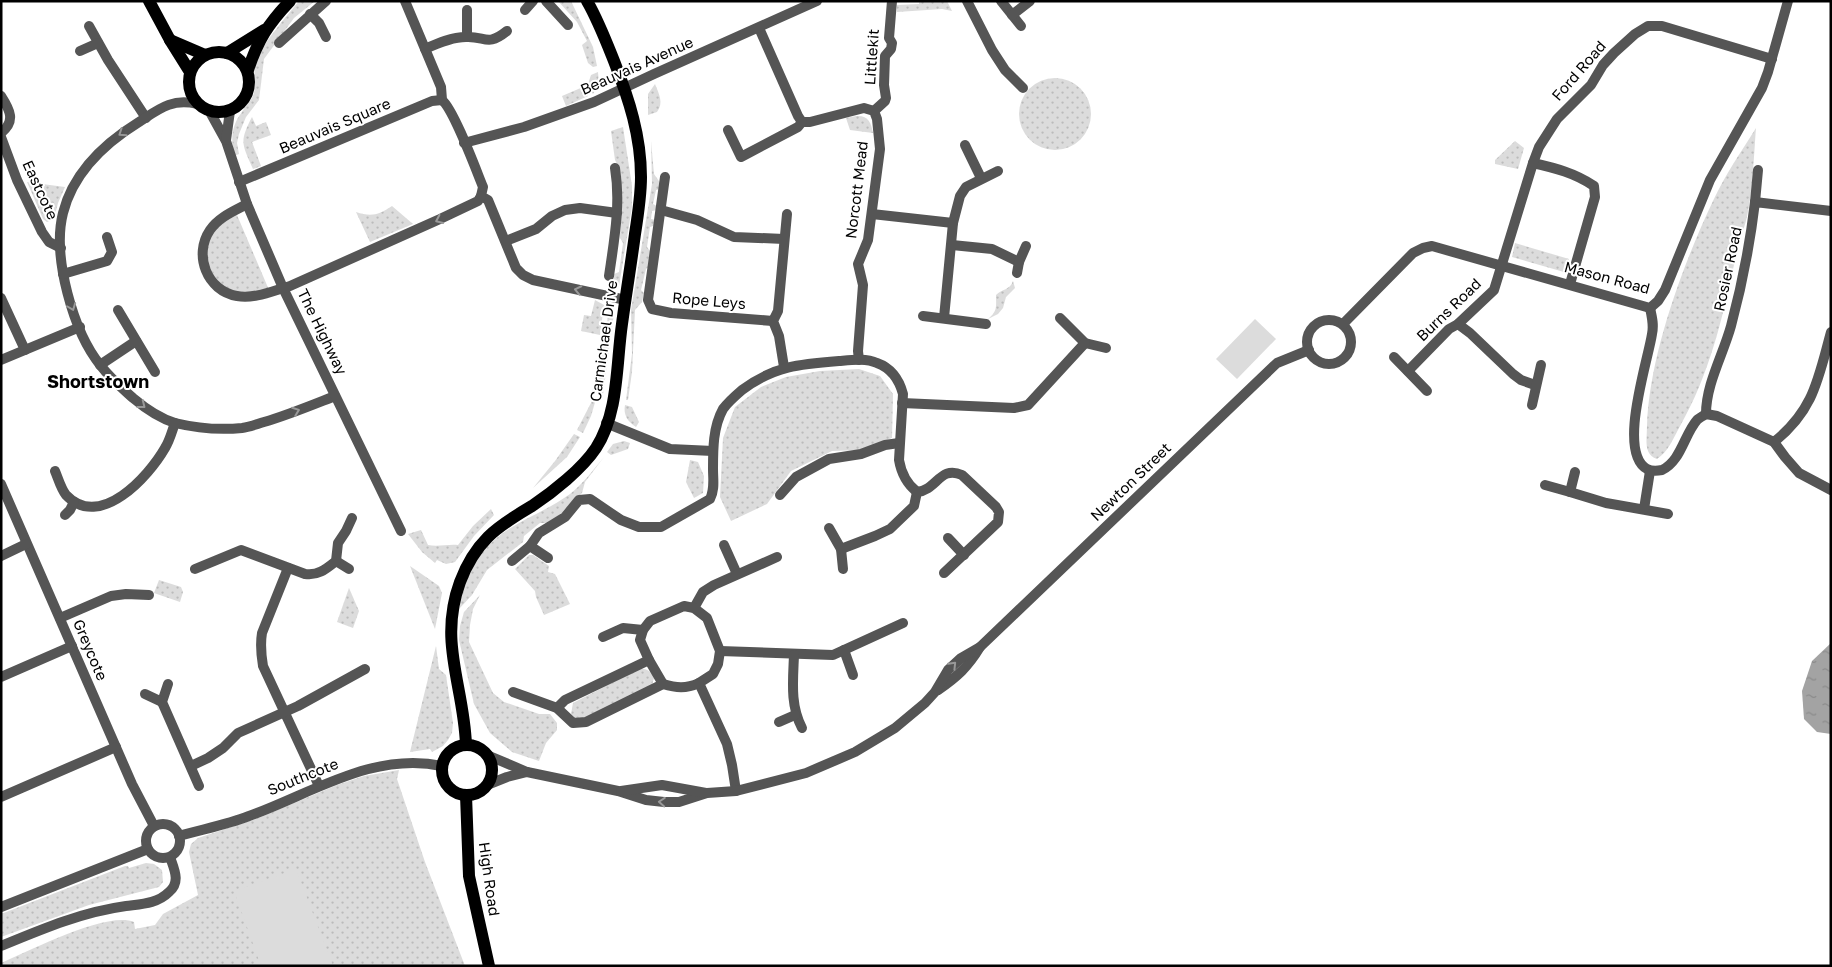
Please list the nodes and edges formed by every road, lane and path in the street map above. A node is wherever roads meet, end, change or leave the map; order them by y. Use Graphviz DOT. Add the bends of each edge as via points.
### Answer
graph roads {
  1 [pos="149,1"];
  2 [pos="290,1"];
  3 [pos="326,1"];
  4 [pos="405,1"];
  5 [pos="533,1"];
  6 [pos="546,1"];
  7 [pos="587,1"];
  8 [pos="817,1"];
  9 [pos="892,1"];
  10 [pos="967,1"];
  11 [pos="1001,1"];
  12 [pos="1030,1"];
  13 [pos="1788,1"];
  14 [pos="467,10"];
  15 [pos="525,10"];
  16 [pos="310,14"];
  17 [pos="1012,15"];
  18 [pos="568,25"];
  19 [pos="90,26"];
  20 [pos="1021,26"];
  21 [pos="759,28"];
  22 [pos="264,30"];
  23 [pos="506,31"];
  24 [pos="467,36"];
  25 [pos="326,37"];
  26 [pos="170,40"];
  27 [pos="98,43"];
  28 [pos="279,43"];
  29 [pos="425,49"];
  30 [pos="80,51"];
  31 [pos="227,53"];
  32 [pos="205,55"];
  33 [pos="1772,59"];
  34 [pos="248,70"];
  35 [pos="190,72"];
  36 [pos="1023,88"];
  37 [pos="625,89"];
  38 [pos="1,96"];
  39 [pos="442,100"];
  40 [pos="197,104"];
  41 [pos="230,111"];
  42 [pos="874,111"];
  43 [pos="210,112"];
  44 [pos="146,118"];
  45 [pos="802,122"];
  46 [pos="728,130"];
  47 [pos="1,133"];
  48 [pos="1,138"];
  49 [pos="226,141"];
  50 [pos="464,143"];
  51 [pos="966,145"];
  52 [pos="1532,163"];
  53 [pos="615,168"];
  54 [pos="998,170"];
  55 [pos="1758,170"];
  56 [pos="665,177"];
  57 [pos="981,178"];
  58 [pos="239,182"];
  59 [pos="481,196"];
  60 [pos="1755,202"];
  61 [pos="247,204"];
  62 [pos="662,210"];
  63 [pos="1831,211"];
  64 [pos="617,213"];
  65 [pos="787,214"];
  66 [pos="872,214"];
  67 [pos="954,222"];
  68 [pos="106,237"];
  69 [pos="784,239"];
  70 [pos="506,240"];
  71 [pos="952,245"];
  72 [pos="1026,246"];
  73 [pos="60,248"];
  74 [pos="1019,262"];
  75 [pos="1501,265"];
  76 [pos="1017,273"];
  77 [pos="63,274"];
  78 [pos="609,276"];
  79 [pos="1570,284"];
  80 [pos="283,288"];
  81 [pos="1,298"];
  82 [pos="626,300"];
  83 [pos="1650,308"];
  84 [pos="118,310"];
  85 [pos="923,316"];
  86 [pos="944,318"];
  87 [pos="1060,318"];
  88 [pos="773,321"];
  89 [pos="986,324"];
  90 [pos="1343,324"];
  91 [pos="1458,324"];
  92 [pos="80,327"];
  93 [pos="1831,332"];
  94 [pos="136,341"];
  95 [pos="1085,343"];
  96 [pos="1106,348"];
  97 [pos="25,350"];
  98 [pos="1309,350"];
  99 [pos="1394,357"];
  100 [pos="1,360"];
  101 [pos="859,360"];
  102 [pos="100,365"];
  103 [pos="1541,365"];
  104 [pos="784,367"];
  105 [pos="1408,371"];
  106 [pos="155,372"];
  107 [pos="1535,385"];
  108 [pos="1427,391"];
  109 [pos="335,396"];
  110 [pos="902,403"];
  111 [pos="1532,405"];
  112 [pos="1706,414"];
  113 [pos="175,422"];
  114 [pos="606,423"];
  115 [pos="899,442"];
  116 [pos="1774,442"];
  117 [pos="713,451"];
  118 [pos="55,471"];
  119 [pos="1650,471"];
  120 [pos="1575,472"];
  121 [pos="1,484"];
  122 [pos="1545,485"];
  123 [pos="1831,490"];
  124 [pos="917,492"];
  125 [pos="1570,492"];
  126 [pos="780,494"];
  127 [pos="74,502"];
  128 [pos="1644,509"];
  129 [pos="1668,514"];
  130 [pos="64,515"];
  131 [pos="352,518"];
  132 [pos="829,528"];
  133 [pos="401,531"];
  134 [pos="948,538"];
  135 [pos="26,544"];
  136 [pos="724,545"];
  137 [pos="530,546"];
  138 [pos="841,548"];
  139 [pos="964,555"];
  140 [pos="1,556"];
  141 [pos="777,557"];
  142 [pos="548,558"];
  143 [pos="336,561"];
  144 [pos="512,561"];
  145 [pos="288,568"];
  146 [pos="195,569"];
  147 [pos="349,569"];
  148 [pos="842,569"];
  149 [pos="944,573"];
  150 [pos="737,574"];
  151 [pos="149,595"];
  152 [pos="694,608"];
  153 [pos="60,618"];
  154 [pos="903,623"];
  155 [pos="643,630"];
  156 [pos="603,637"];
  157 [pos="72,646"];
  158 [pos="844,650"];
  159 [pos="720,651"];
  160 [pos="794,655"];
  161 [pos="649,660"];
  162 [pos="365,669"];
  163 [pos="853,675"];
  164 [pos="1,677"];
  165 [pos="699,683"];
  166 [pos="168,684"];
  167 [pos="663,684"];
  168 [pos="513,692"];
  169 [pos="145,694"];
  170 [pos="162,702"];
  171 [pos="557,708"];
  172 [pos="284,712"];
  173 [pos="795,715"];
  174 [pos="779,722"];
  175 [pos="802,728"];
  176 [pos="466,744"];
  177 [pos="116,747"];
  178 [pos="487,755"];
  179 [pos="190,766"];
  180 [pos="442,766"];
  181 [pos="527,772"];
  182 [pos="487,785"];
  183 [pos="199,786"];
  184 [pos="319,786"];
  185 [pos="618,791"];
  186 [pos="736,791"];
  187 [pos="707,794"];
  188 [pos="466,795"];
  189 [pos="1,797"];
  190 [pos="154,826"];
  191 [pos="179,836"];
  192 [pos="148,850"];
  193 [pos="170,857"];
  194 [pos="1,907"];
  195 [pos="1,946"];
  196 [pos="489,966"];
  1 -- 26 [label="main road"];
  2 -- 22 [label="main road"];
  3 -- 16 [label="street"];
  4 -- 29 [label="street"];
  5 -- 15 [label="street"];
  6 -- 18 [label="street"];
  7 -- 37 [label="main road, Carmichael Drive"];
  8 -- 21 [label="street, Beauvais Avenue"];
  9 -- 42 [label="street, Littlekit" via="889,38 892,43 885,56 886,98"];
  10 -- 36 [label="street" via="992,50 1005,70"];
  11 -- 17 [label="street"];
  12 -- 17 [label="street"];
  13 -- 33 [label="street, Mason Road"];
  14 -- 24 [label="street"];
  16 -- 25 [label="street"];
  16 -- 28 [label="street"];
  17 -- 20 [label="street"];
  19 -- 27 [label="street"];
  21 -- 37 [label="street, Beauvais Avenue"];
  21 -- 45 [label="street"];
  22 -- 31 [label="main road"];
  22 -- 34 [label="main road"];
  23 -- 24 [label="street" via="496,39"];
  24 -- 29 [label="street"];
  26 -- 32 [label="main road"];
  26 -- 35 [label="main road"];
  27 -- 30 [label="street"];
  27 -- 44 [label="street"];
  29 -- 39 [label="street" via="441,87"];
  31 -- 32 [label="main road"];
  31 -- 34 [label="main road" via="236,57"];
  32 -- 35 [label="main road"];
  33 -- 52 [label="street, Ford Road" via="1680,30 1648,26 1618,48 1591,85 1557,119"];
  33 -- 83 [label="street, Mason Road" via="1762,88 1710,180 1665,290"];
  34 -- 41 [label="main road" via="249,90 245,99"];
  35 -- 40 [label="main road" via="188,88"];
  37 -- 50 [label="street, Beauvais Avenue" via="566,113"];
  37 -- 82 [label="main road, Carmichael Drive" via="637,135 641,177"];
  38 -- 47 [label="street" via="10,119 8,128"];
  39 -- 50 [label="street" via="447,104"];
  39 -- 58 [label="street, Beauvais Square" via="432,101"];
  40 -- 43 [label="main road"];
  40 -- 44 [label="street" via="187,101 171,103"];
  41 -- 43 [label="main road"];
  41 -- 49 [label="street, The Highway"];
  42 -- 45 [label="street" via="864,108"];
  42 -- 66 [label="street, Norcott Mead" via="880,149"];
  43 -- 49 [label="street, The Highway"];
  44 -- 73 [label="street, one-way" via="103,148 79,177 62,214"];
  45 -- 46 [label="street" via="741,157"];
  48 -- 73 [label="street, Eastcote" via="42,232"];
  49 -- 58 [label="street, The Highway"];
  50 -- 59 [label="street" via="483,187"];
  51 -- 57 [label="street"];
  52 -- 75 [label="street, Ford Road"];
  52 -- 79 [label="street" via="1580,176 1594,186 1595,197"];
  53 -- 64 [label="street"];
  54 -- 57 [label="street"];
  55 -- 60 [label="street, Rosier Road"];
  56 -- 62 [label="street"];
  57 -- 67 [label="street" via="966,187 960,196"];
  58 -- 61 [label="street, The Highway"];
  59 -- 70 [label="street" via="488,200"];
  59 -- 80 [label="street, one-way" via="478,201 440,220"];
  60 -- 63 [label="street"];
  60 -- 112 [label="street, Rosier Road" via="1731,328 1706,400"];
  61 -- 80 [label="street, The Highway"];
  61 -- 80 [label="street" via="218,221 210,231 203,258 205,272 212,283 236,296 266,294"];
  62 -- 69 [label="street" via="697,220 734,238"];
  62 -- 88 [label="street, Rope Leys" via="648,300 652,309 671,314"];
  64 -- 70 [label="street" via="580,208 565,210 536,229"];
  64 -- 78 [label="street"];
  65 -- 69 [label="street"];
  66 -- 67 [label="street"];
  66 -- 101 [label="street, Norcott Mead" via="868,240 858,264 863,285"];
  67 -- 71 [label="street"];
  68 -- 77 [label="street" via="112,252 107,261"];
  69 -- 88 [label="street" via="778,311"];
  82 -- 70 [label="street, one-way" via="523,275 516,268"];
  71 -- 74 [label="street" via="992,249"];
  71 -- 86 [label="street"];
  72 -- 74 [label="street"];
  73 -- 77 [label="street"];
  74 -- 76 [label="street"];
  75 -- 79 [label="street, Mason Road"];
  75 -- 90 [label="street, Mason Road" via="1442,247 1423,248 1413,253"];
  75 -- 91 [label="street, Burns Road" via="1494,290"];
  77 -- 92 [label="street, one-way" via="68,298"];
  79 -- 83 [label="street, Mason Road"];
  80 -- 109 [label="street, The Highway"];
  81 -- 97 [label="street"];
  82 -- 114 [label="main road, Carmichael Drive" via="616,391"];
  83 -- 119 [label="street" via="1652,335 1638,395 1635,438 1636,455 1643,467"];
  84 -- 94 [label="street"];
  85 -- 86 [label="street"];
  86 -- 89 [label="street"];
  87 -- 95 [label="street"];
  88 -- 104 [label="street"];
  90 -- 98 [label="street" via="1330,320 1316,324 1308,336"];
  90 -- 98 [label="street" via="1352,345 1344,358 1324,364"];
  91 -- 105 [label="street, Burns Road"];
  91 -- 107 [label="street" via="1513,374"];
  92 -- 97 [label="street"];
  92 -- 102 [label="street"];
  93 -- 116 [label="street" via="1812,397 1802,414"];
  94 -- 102 [label="street"];
  94 -- 106 [label="street"];
  95 -- 96 [label="street"];
  95 -- 110 [label="street" via="1028,405 1014,408"];
  97 -- 100 [label="street"];
  98 -- 186 [label="street, Newton Street" via="1277,363 980,647 955,679 935,692 895,728 855,752 806,773"];
  99 -- 105 [label="street"];
  101 -- 104 [label="street"];
  101 -- 110 [label="street" via="875,362 895,375 903,394"];
  102 -- 113 [label="street, one-way" via="140,404 157,416"];
  103 -- 107 [label="street"];
  104 -- 117 [label="street" via="763,376 733,398 723,410 716,427"];
  105 -- 108 [label="street"];
  107 -- 111 [label="street"];
  113 -- 109 [label="street, one-way" via="215,428 244,428"];
  109 -- 133 [label="street, The Highway"];
  110 -- 115 [label="street"];
  112 -- 116 [label="street"];
  112 -- 119 [label="street" via="1697,420 1670,463 1661,470"];
  113 -- 127 [label="street" via="166,446 155,462 144,477 124,494 96,507"];
  114 -- 117 [label="street" via="670,449"];
  114 -- 176 [label="main road, Carmichael Drive" via="596,447 579,467 488,537 463,575 450,625"];
  115 -- 124 [label="street" via="901,469 911,488"];
  115 -- 126 [label="street" via="861,454 829,459 796,476"];
  116 -- 123 [label="street" via="1799,473"];
  117 -- 137 [label="street" via="714,492 710,499 661,527 638,527 621,520 590,499 584,499 579,500 565,517 539,533"];
  118 -- 127 [label="street" via="65,494"];
  119 -- 128 [label="street"];
  120 -- 125 [label="street"];
  121 -- 135 [label="street, Greycote"];
  122 -- 125 [label="street"];
  124 -- 138 [label="street" via="914,506 890,529"];
  124 -- 139 [label="street" via="928,489 945,474 956,472 996,507 998,522"];
  125 -- 128 [label="street" via="1606,503"];
  127 -- 130 [label="street"];
  128 -- 129 [label="street"];
  131 -- 143 [label="street" via="338,543"];
  132 -- 138 [label="street"];
  134 -- 139 [label="street"];
  135 -- 140 [label="street"];
  135 -- 153 [label="street, Greycote"];
  136 -- 150 [label="street"];
  137 -- 142 [label="street"];
  137 -- 144 [label="street"];
  138 -- 148 [label="street"];
  139 -- 149 [label="street"];
  141 -- 150 [label="street"];
  143 -- 145 [label="street" via="311,575"];
  143 -- 147 [label="street"];
  145 -- 146 [label="street" via="241,550"];
  145 -- 172 [label="street" via="260,643 263,666"];
  150 -- 152 [label="street" via="703,592"];
  151 -- 153 [label="street" via="111,596"];
  152 -- 155 [label="street" via="684,606 650,621"];
  152 -- 159 [label="street" via="707,618"];
  153 -- 157 [label="street, Greycote"];
  154 -- 158 [label="street"];
  155 -- 156 [label="street" via="623,628"];
  155 -- 161 [label="street" via="640,640"];
  157 -- 164 [label="street"];
  157 -- 177 [label="street, Greycote"];
  158 -- 160 [label="street" via="833,656"];
  158 -- 163 [label="street"];
  159 -- 160 [label="street"];
  159 -- 165 [label="street" via="713,674"];
  160 -- 173 [label="street"];
  161 -- 167 [label="street"];
  161 -- 171 [label="street" via="565,700"];
  162 -- 172 [label="street"];
  165 -- 167 [label="street" via="676,688"];
  165 -- 186 [label="street" via="727,744"];
  166 -- 170 [label="street"];
  167 -- 171 [label="street" via="586,722 573,723"];
  168 -- 171 [label="street"];
  169 -- 170 [label="street"];
  170 -- 179 [label="street"];
  172 -- 179 [label="street" via="238,733 223,748"];
  172 -- 184 [label="street"];
  173 -- 174 [label="street"];
  173 -- 175 [label="street"];
  176 -- 178 [label="main road"];
  176 -- 180 [label="main road" via="452,749"];
  177 -- 189 [label="street"];
  177 -- 190 [label="street, Greycote"];
  178 -- 181 [label="street, Newton Street"];
  178 -- 182 [label="main road" via="492,764"];
  179 -- 183 [label="street"];
  180 -- 184 [label="street, Southcote" via="393,764"];
  180 -- 188 [label="main road" via="442,775 450,789"];
  181 -- 182 [label="street"];
  181 -- 185 [label="street, Newton Street"];
  182 -- 188 [label="main road" via="474,794"];
  184 -- 191 [label="street, Southcote" via="250,816"];
  185 -- 187 [label="street, Newton Street" via="662,785"];
  187 -- 185 [label="street, Newton Street, one-way" via="679,802 664,802"];
  186 -- 187 [label="street, Newton Street"];
  188 -- 196 [label="main road, High Road" via="470,876"];
  190 -- 191 [label="street" via="170,825"];
  190 -- 192 [label="street" via="147,836"];
  191 -- 193 [label="street" via="178,850"];
  192 -- 193 [label="street" via="157,857"];
  192 -- 194 [label="street"];
  193 -- 195 [label="street" via="176,871 176,883 170,892 155,902 77,916"];
}
